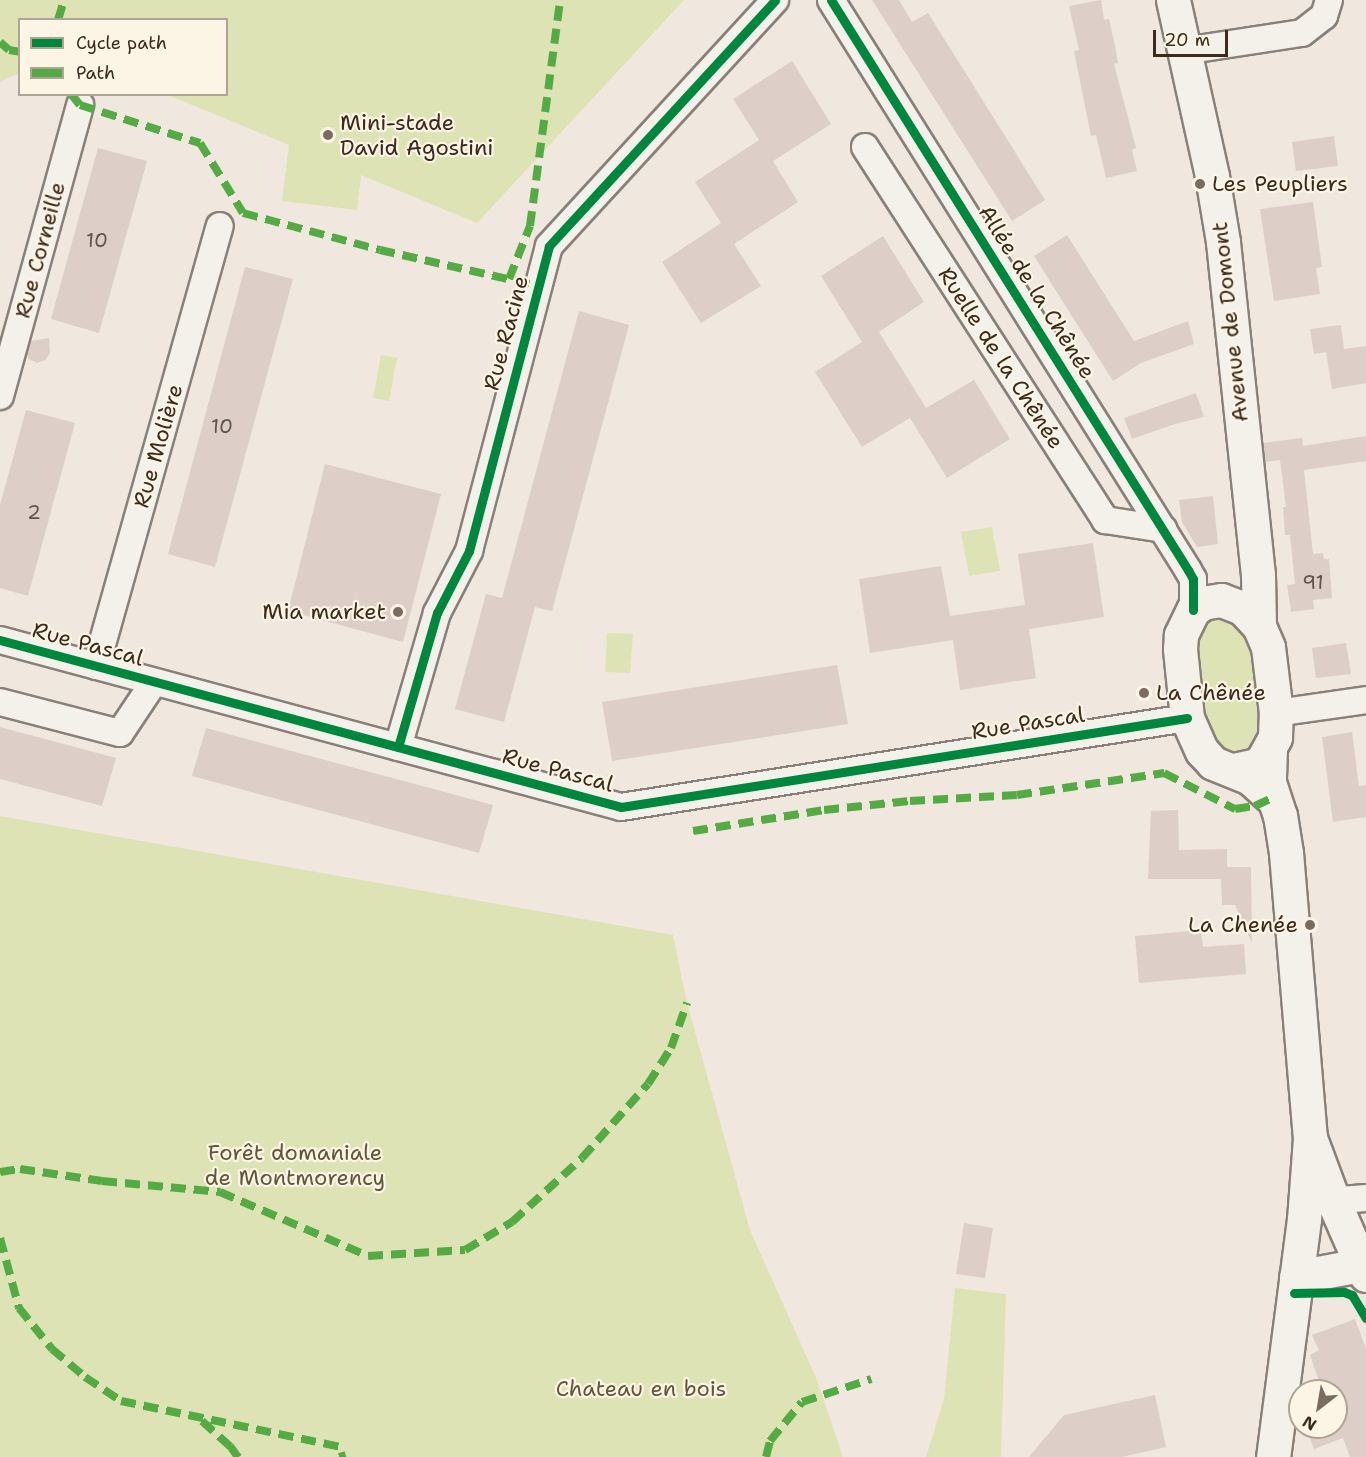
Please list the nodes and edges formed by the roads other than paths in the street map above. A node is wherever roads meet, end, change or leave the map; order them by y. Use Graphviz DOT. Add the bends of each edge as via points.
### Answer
graph roads {
  1 [pos="775,0"];
  2 [pos="831,0"];
  3 [pos="1173,0"];
  4 [pos="1329,0"];
  5 [pos="1184,51"];
  6 [pos="80,105"];
  7 [pos="866,147"];
  8 [pos="220,226"];
  9 [pos="0,396"];
  10 [pos="1163,529"];
  11 [pos="1253,541"];
  12 [pos="1205,598"];
  13 [pos="1258,626"];
  14 [pos="0,640"];
  15 [pos="96,666"];
  16 [pos="154,682"];
  17 [pos="1366,700"];
  18 [pos="0,702"];
  19 [pos="1276,713"];
  20 [pos="1187,718"];
  21 [pos="398,747"];
  22 [pos="1270,749"];
  23 [pos="1234,770"];
  24 [pos="1272,798"];
  25 [pos="1366,1198"];
  26 [pos="1327,1208"];
  27 [pos="1364,1270"];
  28 [pos="1296,1277"];
  29 [pos="1273,1457"];
  1 -- 21 [label="street, Rue Racine" via="549,246 469,551 437,613"];
  2 -- 10 [label="street, Allée de la Chênée"];
  3 -- 5 [label="main road, Avenue de Domont"];
  4 -- 5 [label="street" via="1324,16 1302,33"];
  5 -- 11 [label="main road, Avenue de Domont" via="1223,242"];
  6 -- 9 [label="street, Rue Corneille"];
  7 -- 10 [label="street, Ruelle de la Chênée" via="1105,520"];
  8 -- 15 [label="street, Rue Molière"];
  10 -- 12 [label="street, Allée de la Chênée"];
  11 -- 12 [label="main road" via="1240,579"];
  11 -- 13 [label="main road, Avenue de Domont"];
  12 -- 13 [label="main road" via="1242,608"];
  12 -- 20 [label="main road" via="1183,630 1180,649"];
  13 -- 19 [label="main road" via="1268,647"];
  14 -- 15 [label="street, Rue Pascal"];
  15 -- 16 [label="street, Rue Pascal"];
  16 -- 18 [label="street" via="120,733"];
  16 -- 21 [label="street, Rue Pascal"];
  17 -- 19 [label="street"];
  19 -- 22 [label="main road"];
  20 -- 21 [label="street, Rue Pascal" via="621,807"];
  20 -- 23 [label="main road" via="1202,752 1214,763"];
  22 -- 23 [label="main road" via="1257,765"];
  22 -- 24 [label="main road"];
  23 -- 24 [label="main road" via="1259,784"];
  24 -- 26 [label="main road" via="1280,815 1286,853 1310,1138"];
  25 -- 26 [label="street"];
  26 -- 27 [label="main road"];
  26 -- 28 [label="main road"];
  27 -- 28 [label="main road"];
  28 -- 29 [label="main road"];
}
